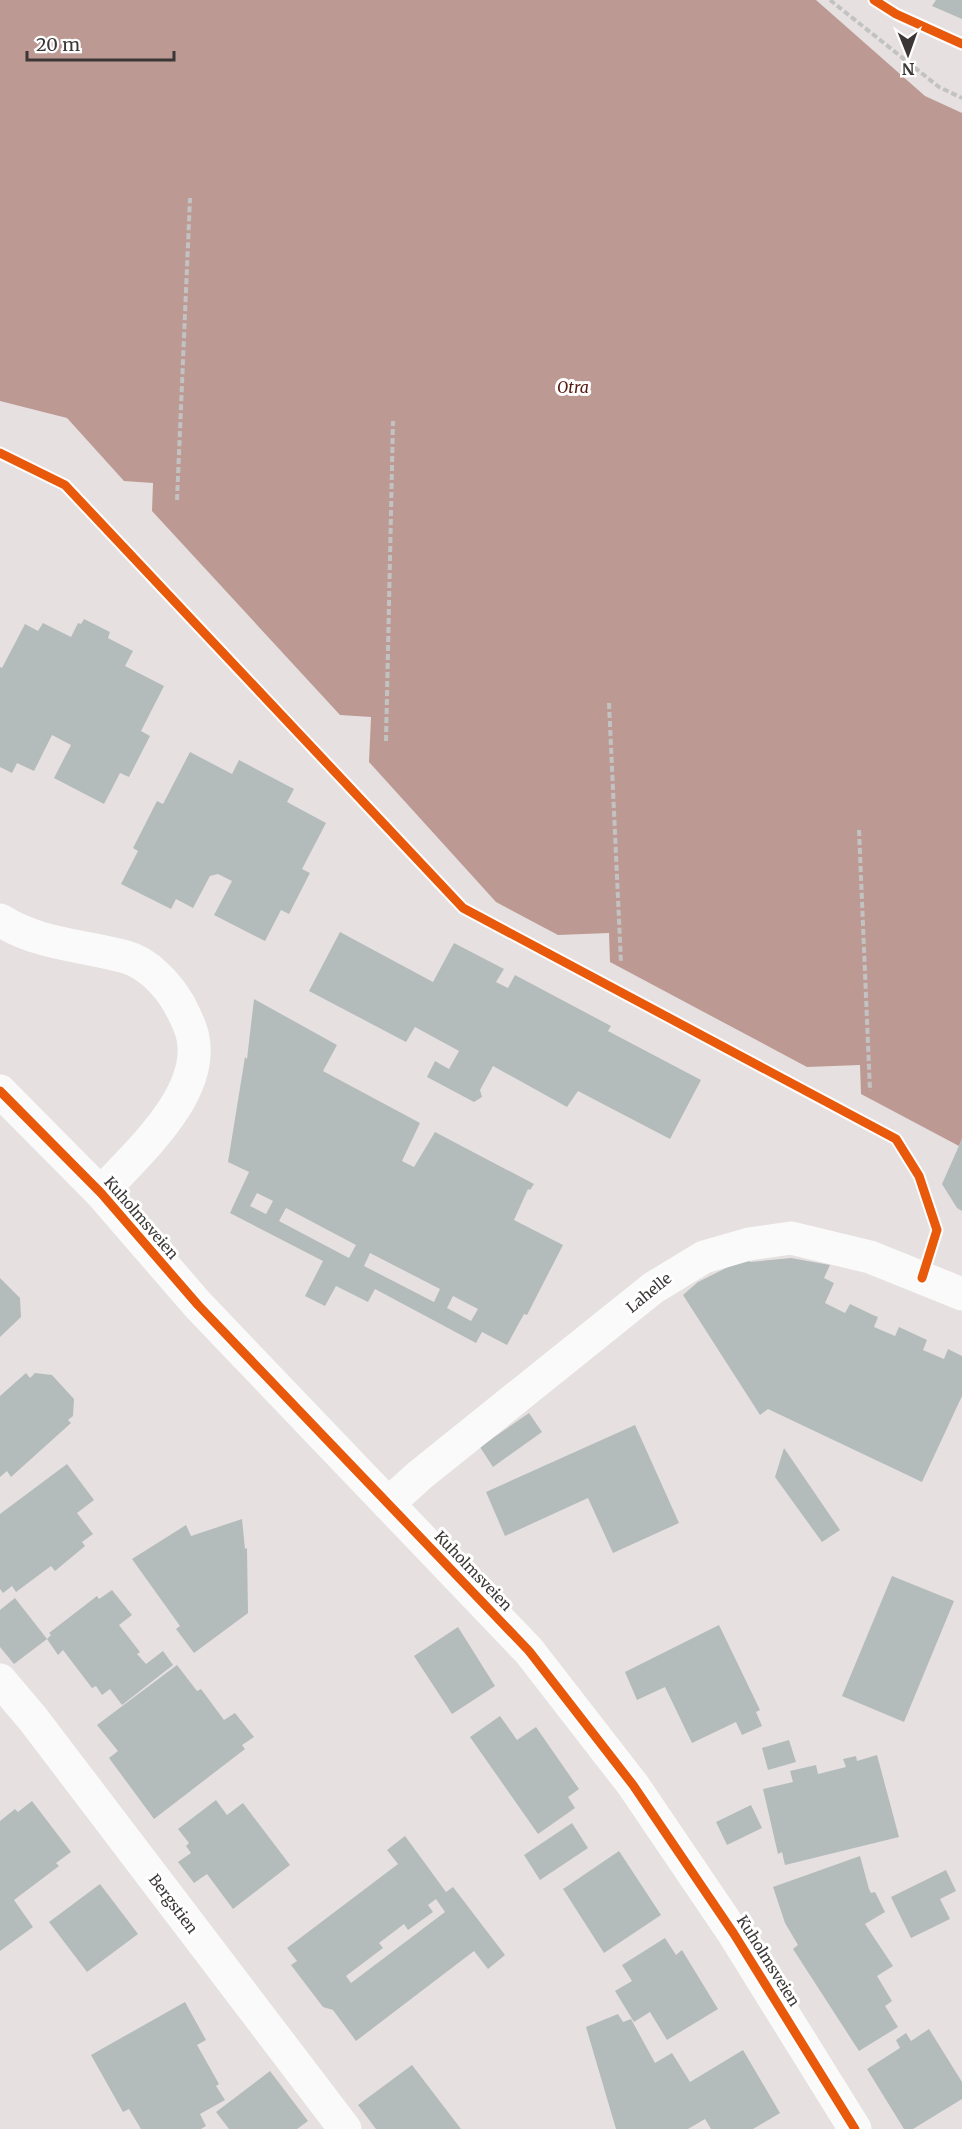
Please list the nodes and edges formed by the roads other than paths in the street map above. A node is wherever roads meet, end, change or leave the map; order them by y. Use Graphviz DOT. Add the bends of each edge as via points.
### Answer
graph roads {
  1 [pos="0,920"];
  2 [pos="0,1091"];
  3 [pos="101,1193"];
  4 [pos="962,1294"];
  5 [pos="388,1504"];
  6 [pos="0,1680"];
  7 [pos="345,2129"];
  8 [pos="855,2129"];
  1 -- 3 [label="street" via="44,940 128,957 171,990 194,1038 188,1084 167,1120"];
  2 -- 3 [label="street, Kuholmsveien"];
  3 -- 5 [label="street, Kuholmsveien" via="198,1305"];
  4 -- 5 [label="street, Lahelle" via="870,1257 791,1238 749,1244 704,1257 653,1288"];
  5 -- 8 [label="street, Kuholmsveien" via="530,1651 633,1785 734,1934"];
  6 -- 7 [label="street, Bergstien"];
}
